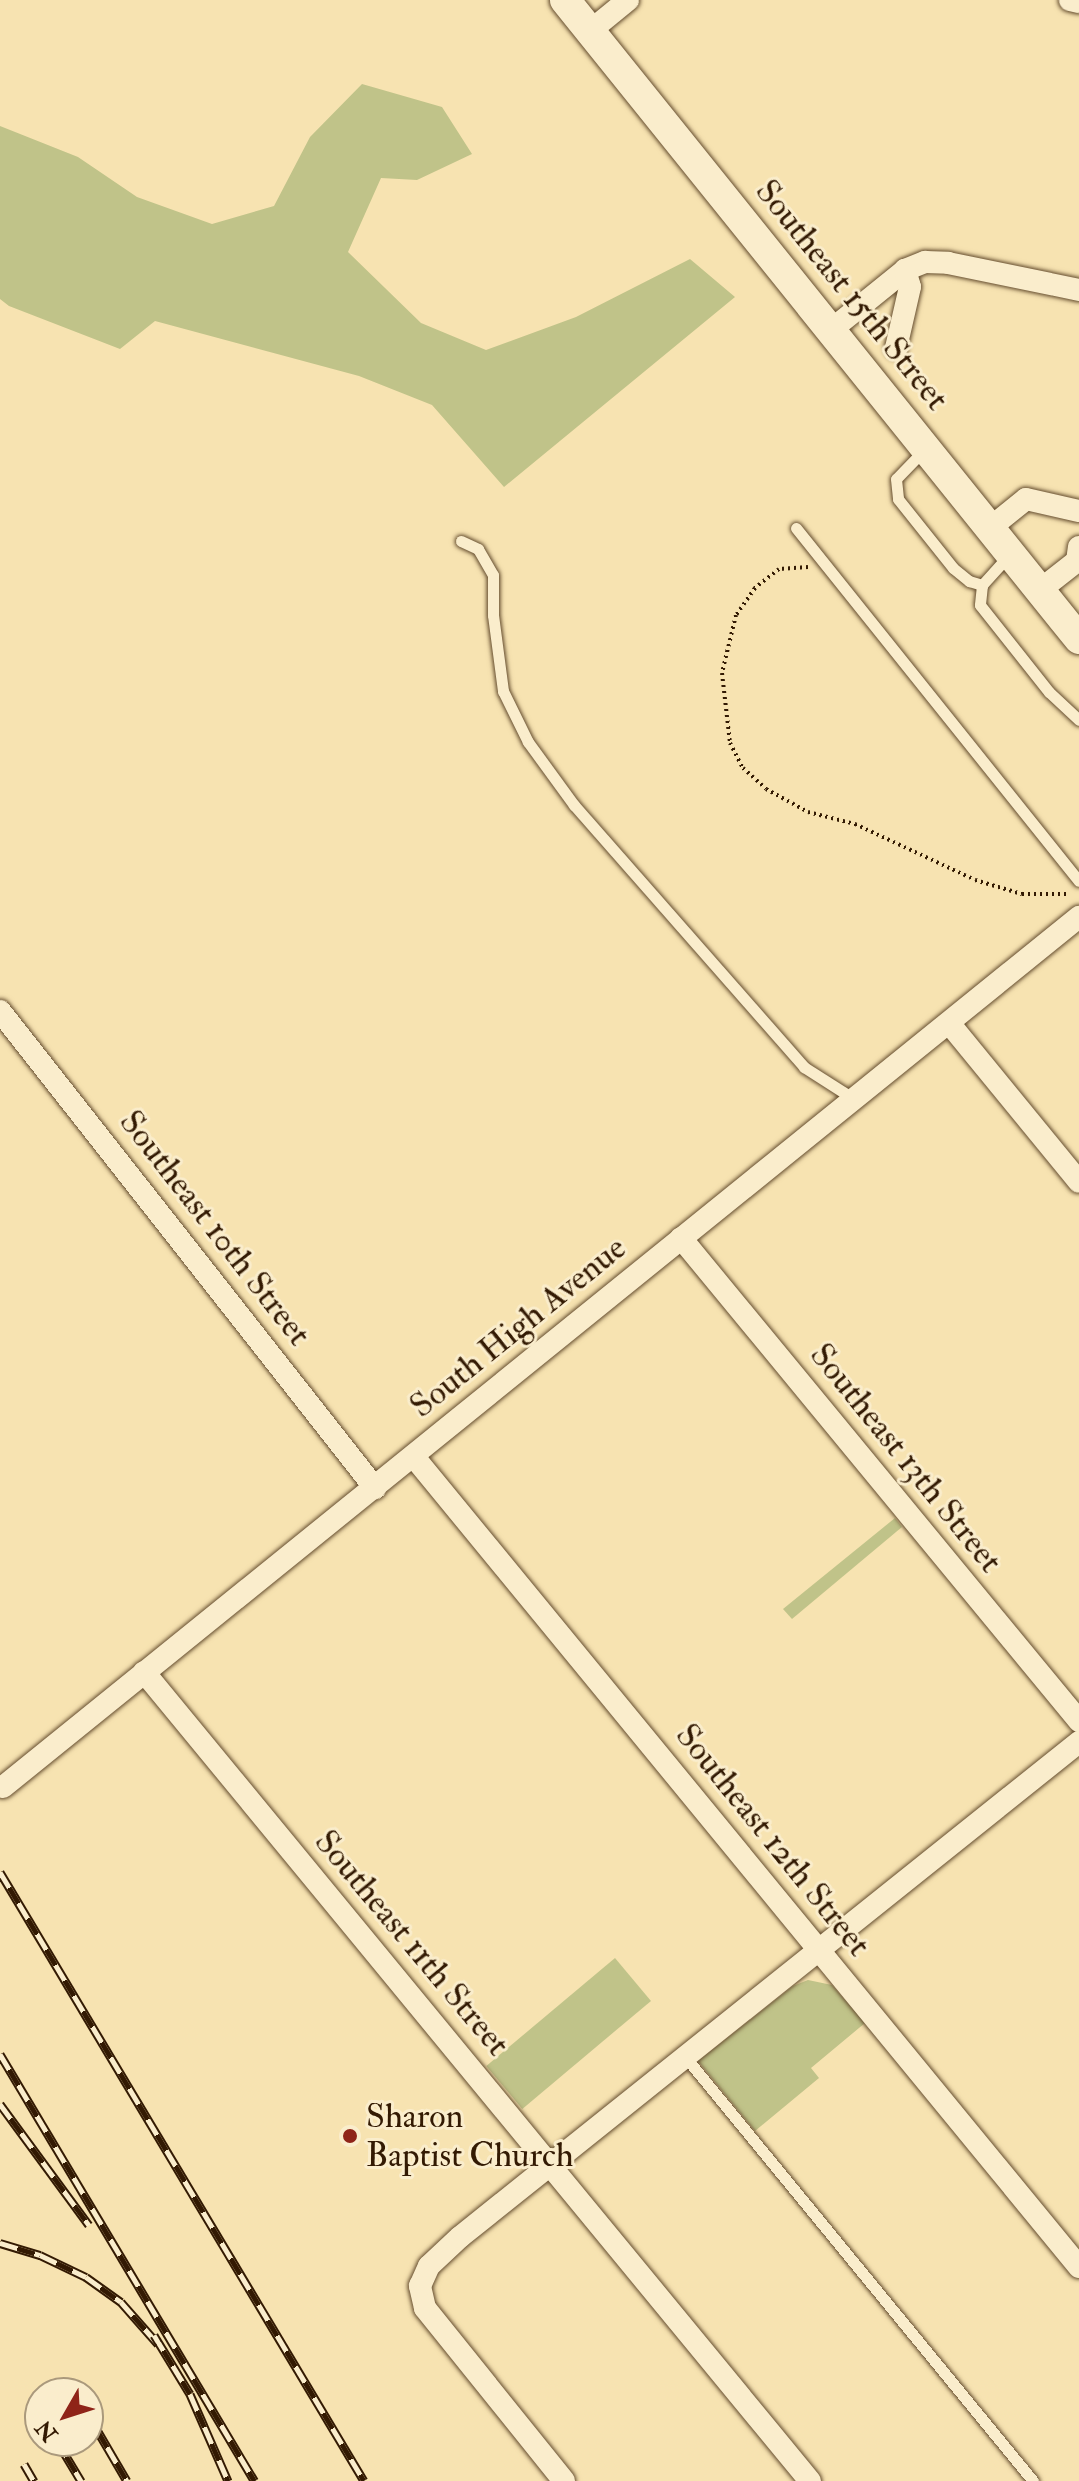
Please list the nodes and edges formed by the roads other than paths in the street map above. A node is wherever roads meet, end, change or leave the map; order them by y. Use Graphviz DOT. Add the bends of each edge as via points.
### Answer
graph roads {
  1 [pos="565,0"];
  2 [pos="628,0"];
  3 [pos="1070,0"];
  4 [pos="1079,2"];
  5 [pos="590,31"];
  6 [pos="905,270"];
  7 [pos="1079,290"];
  8 [pos="831,330"];
  9 [pos="896,348"];
  10 [pos="926,448"];
  11 [pos="1079,511"];
  12 [pos="796,528"];
  13 [pos="990,528"];
  14 [pos="461,541"];
  15 [pos="1079,547"];
  16 [pos="1011,554"];
  17 [pos="982,585"];
  18 [pos="1040,590"];
  19 [pos="1079,639"];
  20 [pos="1079,720"];
  21 [pos="1079,881"];
  22 [pos="1079,917"];
  23 [pos="0,1011"];
  24 [pos="949,1023"];
  25 [pos="854,1099"];
  26 [pos="1079,1182"];
  27 [pos="681,1238"];
  28 [pos="414,1457"];
  29 [pos="375,1488"];
  30 [pos="144,1672"];
  31 [pos="1079,1721"];
  32 [pos="1079,1742"];
  33 [pos="2,1788"];
  34 [pos="820,1950"];
  35 [pos="687,2059"];
  36 [pos="552,2166"];
  37 [pos="1079,2267"];
  38 [pos="564,2481"];
  39 [pos="810,2481"];
  40 [pos="1033,2481"];
  1 -- 5 [label="main road, Southeast 15th Street"];
  2 -- 5 [label="street"];
  3 -- 4 [label="street"];
  5 -- 8 [label="main road, Southeast 15th Street"];
  6 -- 7 [label="street" via="925,262 948,263"];
  6 -- 8 [label="street"];
  6 -- 9 [label="street" via="910,287"];
  8 -- 10 [label="main road, Southeast 15th Street"];
  10 -- 13 [label="main road, Southeast 15th Street"];
  10 -- 17 [label="lane" via="896,479 898,499 953,568"];
  11 -- 13 [label="street" via="1026,499"];
  12 -- 21 [label="lane"];
  13 -- 16 [label="main road, Southeast 15th Street"];
  14 -- 25 [label="lane" via="478,549 493,575 503,691 528,742 574,805 804,1067"];
  15 -- 18 [label="street" via="1077,561"];
  16 -- 17 [label="lane"];
  16 -- 18 [label="main road, Southeast 15th Street"];
  17 -- 20 [label="lane" via="980,605 1049,692"];
  18 -- 19 [label="main road, Southeast 15th Street"];
  22 -- 24 [label="street, South High Avenue"];
  23 -- 29 [label="street, Southeast 10th Street"];
  24 -- 25 [label="street, South High Avenue"];
  24 -- 26 [label="street"];
  25 -- 27 [label="street, South High Avenue"];
  27 -- 28 [label="street, South High Avenue"];
  27 -- 31 [label="street, Southeast 13th Street"];
  28 -- 29 [label="street, South High Avenue"];
  28 -- 34 [label="street, Southeast 12th Street"];
  29 -- 30 [label="street, South High Avenue"];
  30 -- 33 [label="street, South High Avenue"];
  30 -- 36 [label="street, Southeast 11th Street"];
  32 -- 34 [label="street"];
  34 -- 35 [label="street"];
  34 -- 37 [label="street, Southeast 12th Street"];
  35 -- 36 [label="street"];
  35 -- 40 [label="lane"];
  36 -- 38 [label="street" via="436,2259 420,2286 421,2299 436,2325"];
  36 -- 39 [label="street, Southeast 11th Street"];
}
